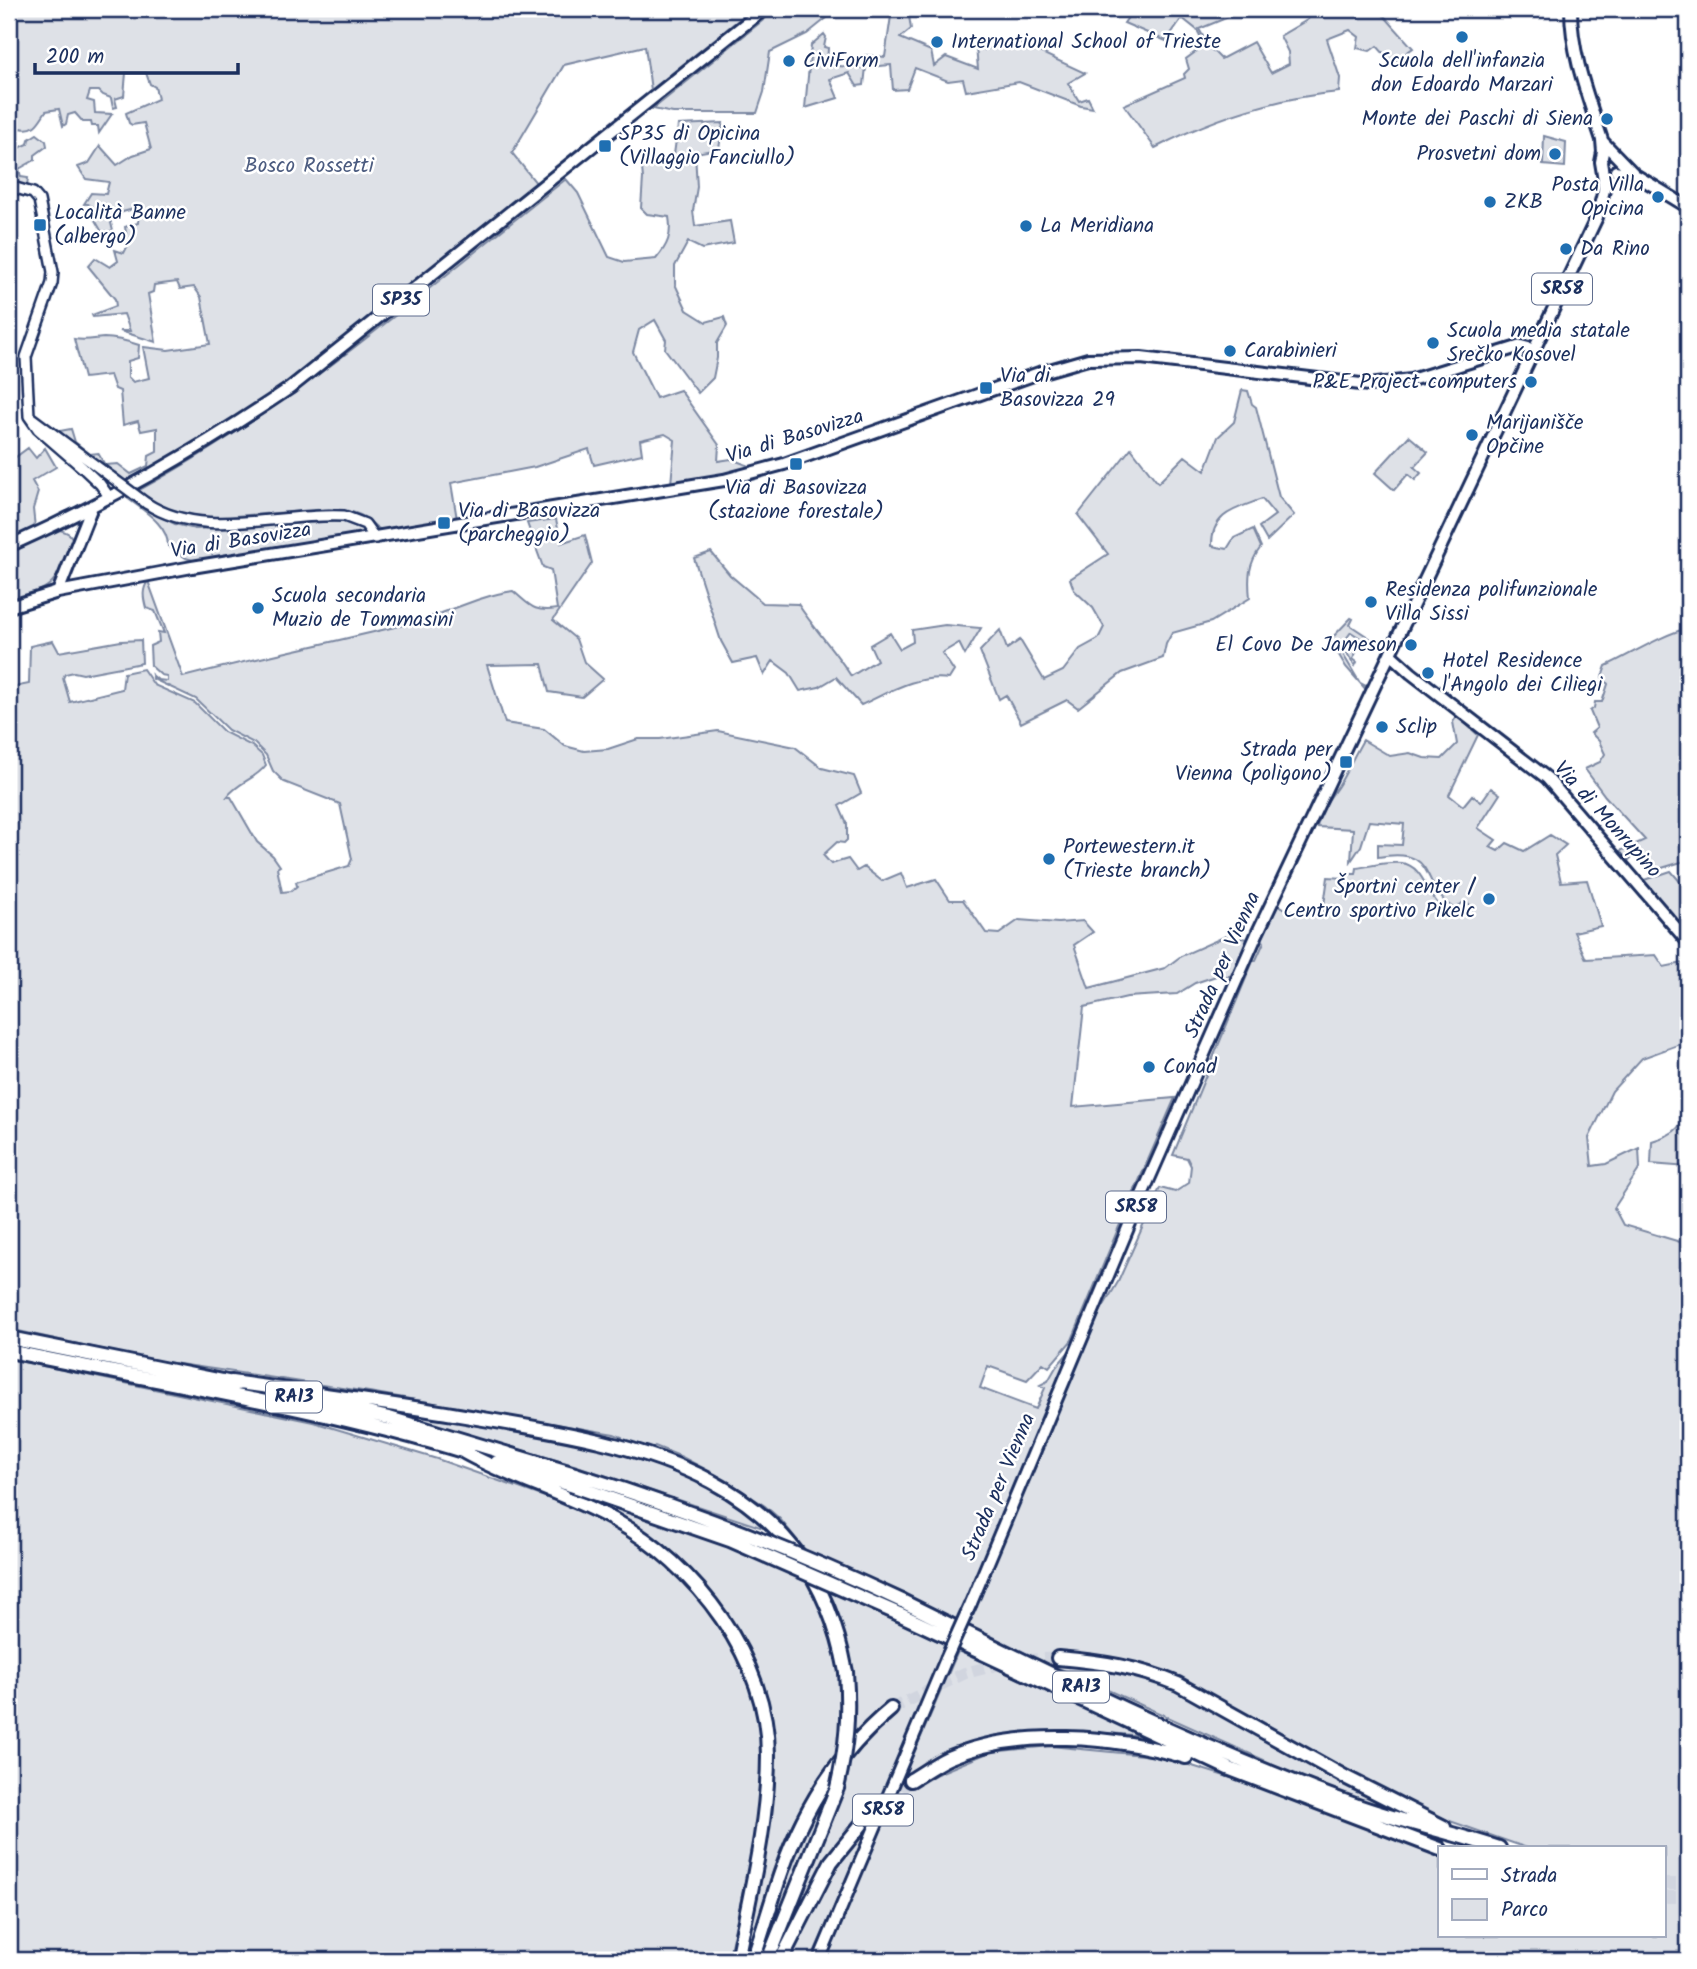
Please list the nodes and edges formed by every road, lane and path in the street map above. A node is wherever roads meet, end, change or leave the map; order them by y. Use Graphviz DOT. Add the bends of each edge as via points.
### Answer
graph roads {
  1 [pos="764,9"];
  2 [pos="1571,9"];
  3 [pos="1611,164"];
  4 [pos="9,186"];
  5 [pos="1688,207"];
  6 [pos="1532,349"];
  7 [pos="29,416"];
  8 [pos="110,498"];
  9 [pos="91,509"];
  10 [pos="374,538"];
  11 [pos="9,546"];
  12 [pos="58,592"];
  13 [pos="9,607"];
  14 [pos="1391,654"];
  15 [pos="1688,942"];
  16 [pos="9,1338"];
  17 [pos="9,1351"];
  18 [pos="231,1382"];
  19 [pos="464,1452"];
  20 [pos="573,1479"];
  21 [pos="901,1607"];
  22 [pos="1058,1658"];
  23 [pos="891,1709"];
  24 [pos="1230,1769"];
  25 [pos="1258,1774"];
  26 [pos="911,1780"];
  27 [pos="1372,1817"];
  28 [pos="861,1825"];
  29 [pos="1466,1837"];
  30 [pos="1493,1846"];
  31 [pos="1438,1848"];
  32 [pos="737,1960"];
  33 [pos="753,1960"];
  34 [pos="768,1960"];
  35 [pos="781,1960"];
  36 [pos="819,1960"];
  1 -- 8 [label="main road, SP35" via="290,388 213,440"];
  2 -- 3 [label="main road" via="1579,66"];
  3 -- 5 [label="main road"];
  3 -- 6 [label="main road, Strada per Vienna / SR58" via="1597,217"];
  4 -- 7 [label="street" via="33,193 39,200 53,272 26,357"];
  6 -- 10 [label="main road, Via di Basovizza" via="1521,346 1411,380 1369,385 1141,358 1088,359 768,469"];
  6 -- 14 [label="main road, Strada per Vienna / SR58"];
  7 -- 8 [label="street"];
  7 -- 10 [label="street, bridge" via="162,513 196,522 344,516 365,524"];
  8 -- 9 [label="main road, SP35"];
  9 -- 11 [label="main road, SP35"];
  9 -- 12 [label="main road"];
  10 -- 12 [label="main road, Via di Basovizza"];
  12 -- 13 [label="main road, Via di Basovizza"];
  14 -- 15 [label="main road, Via di Monrupino" via="1547,778"];
  14 -- 36 [label="main road, Strada per Vienna / SR58, bridge" via="1257,934 1138,1204"];
  16 -- 18 [label="highway, RA13"];
  17 -- 19 [label="highway, RA13" via="292,1408"];
  18 -- 20 [label="highway, RA13" via="389,1418"];
  18 -- 34 [label="highway, bridge" via="369,1400 619,1445 693,1471 765,1518 787,1540 811,1572 839,1637 846,1672 848,1736 837,1788"];
  19 -- 20 [label="highway, RA13"];
  19 -- 32 [label="highway" via="614,1519 656,1548 691,1581 743,1654 758,1695 768,1754 762,1828"];
  20 -- 21 [label="highway, RA13, bridge" via="670,1504 733,1528"];
  21 -- 24 [label="highway, RA13" via="1099,1709"];
  21 -- 25 [label="highway, RA13"];
  22 -- 29 [label="highway" via="1119,1665 1178,1684 1382,1797"];
  23 -- 33 [label="highway" via="853,1744 807,1811 781,1872"];
  24 -- 25 [label="highway, RA13"];
  24 -- 26 [label="highway" via="1140,1745 1039,1740 1011,1741 967,1752"];
  25 -- 27 [label="highway, RA13"];
  27 -- 29 [label="highway, RA13"];
  27 -- 31 [label="highway, RA13"];
  28 -- 35 [label="highway" via="831,1862"];
  29 -- 30 [label="highway, RA13"];
}
